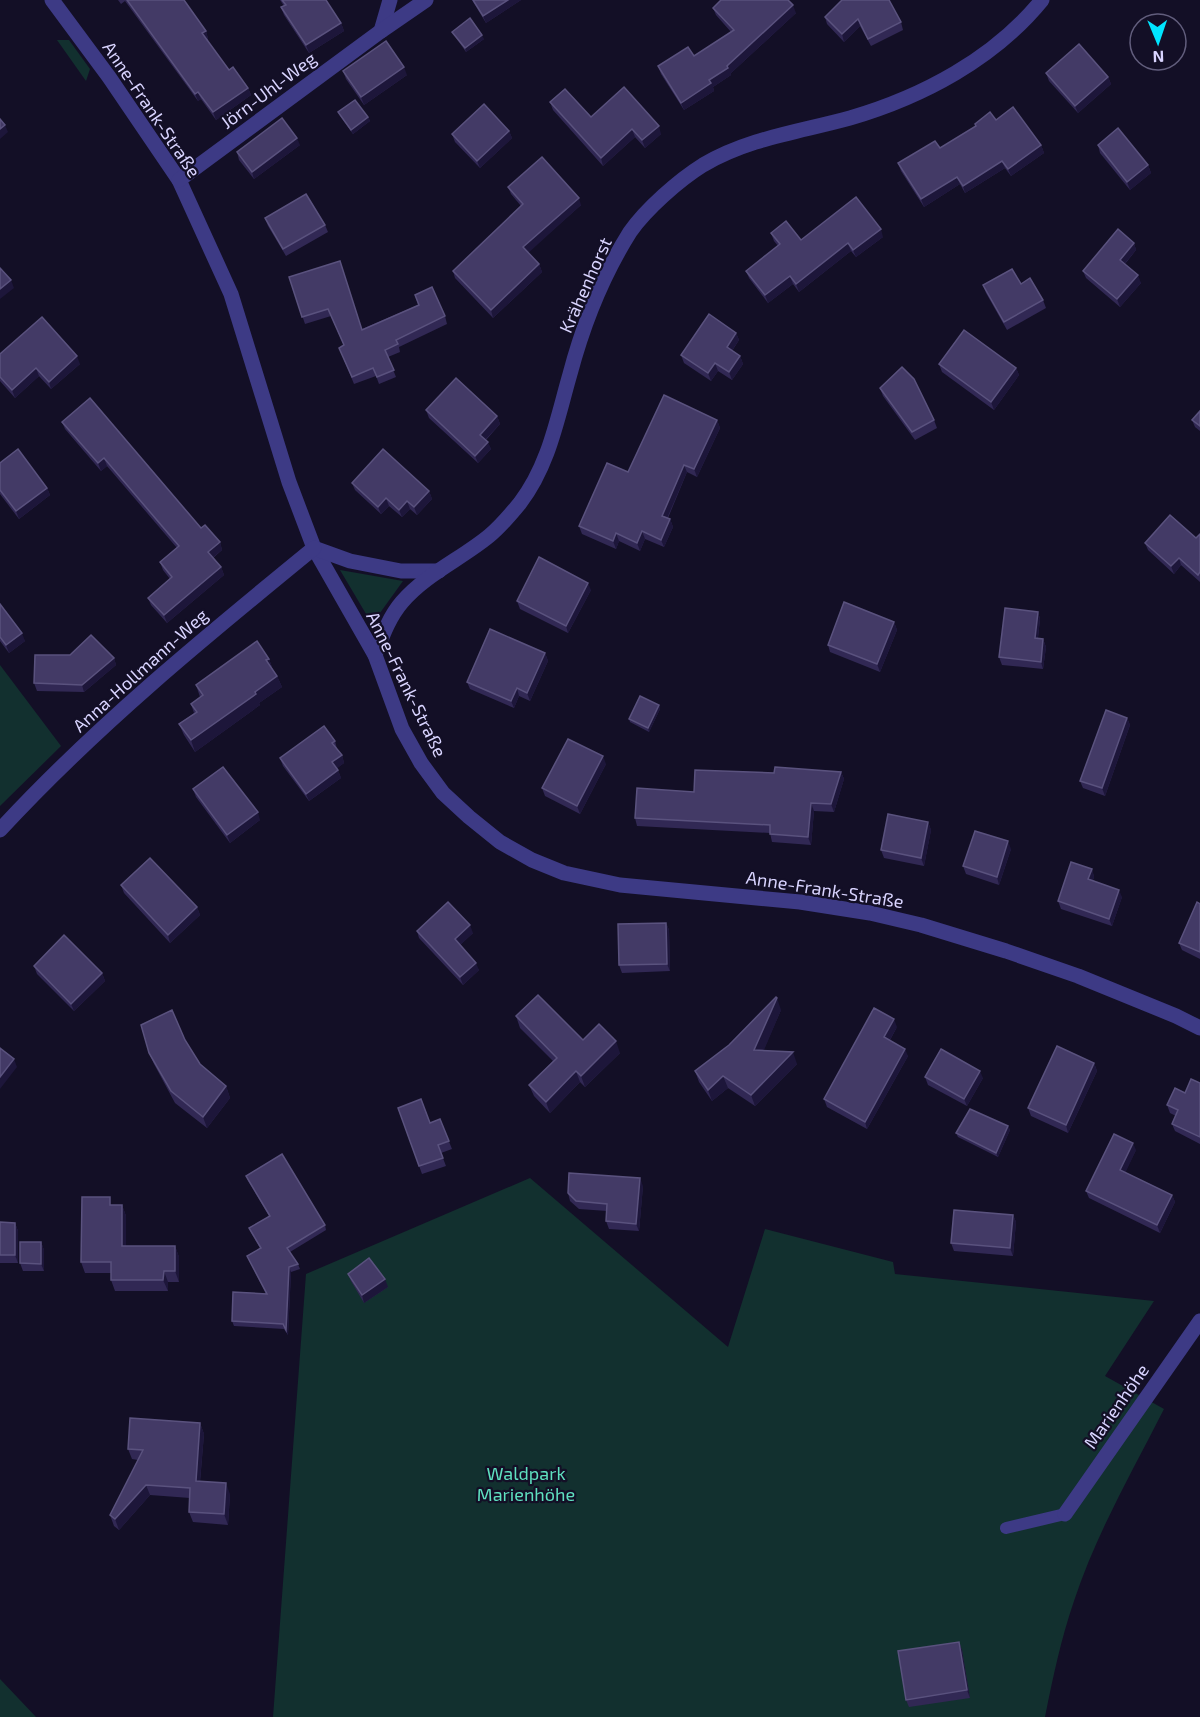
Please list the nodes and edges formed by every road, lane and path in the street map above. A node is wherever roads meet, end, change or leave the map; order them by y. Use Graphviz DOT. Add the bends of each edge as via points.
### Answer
graph roads {
  1 [pos="52,0"];
  2 [pos="390,0"];
  3 [pos="426,0"];
  4 [pos="1042,0"];
  5 [pos="381,31"];
  6 [pos="179,180"];
  7 [pos="314,548"];
  8 [pos="438,571"];
  9 [pos="375,655"];
  10 [pos="0,830"];
  11 [pos="1200,1028"];
  12 [pos="1200,1321"];
  13 [pos="1065,1515"];
  14 [pos="1006,1528"];
  1 -- 6 [label="street, Anne-Frank-Straße"];
  2 -- 5 [label="street"];
  3 -- 5 [label="street, Jörn-Uhl-Weg"];
  4 -- 8 [label="street, Krähenhorst" via="992,50 936,84 890,106 736,148 669,190 631,230 600,290 570,374 554,435 542,466 520,503 490,536"];
  5 -- 6 [label="street, Jörn-Uhl-Weg"];
  6 -- 7 [label="street, Anne-Frank-Straße" via="231,294 289,482"];
  7 -- 8 [label="street" via="350,561 401,571"];
  7 -- 9 [label="street, Anne-Frank-Straße"];
  7 -- 10 [label="street, Anna-Hollmann-Weg" via="175,662 41,786"];
  8 -- 9 [label="street, Krähenhorst" via="401,602"];
  9 -- 11 [label="street, Anne-Frank-Straße" via="402,729 443,793 500,842 532,860 564,873 620,885 800,902 921,925 1078,976"];
  12 -- 13 [label="street, Marienhöhe"];
  13 -- 14 [label="lane"];
}
